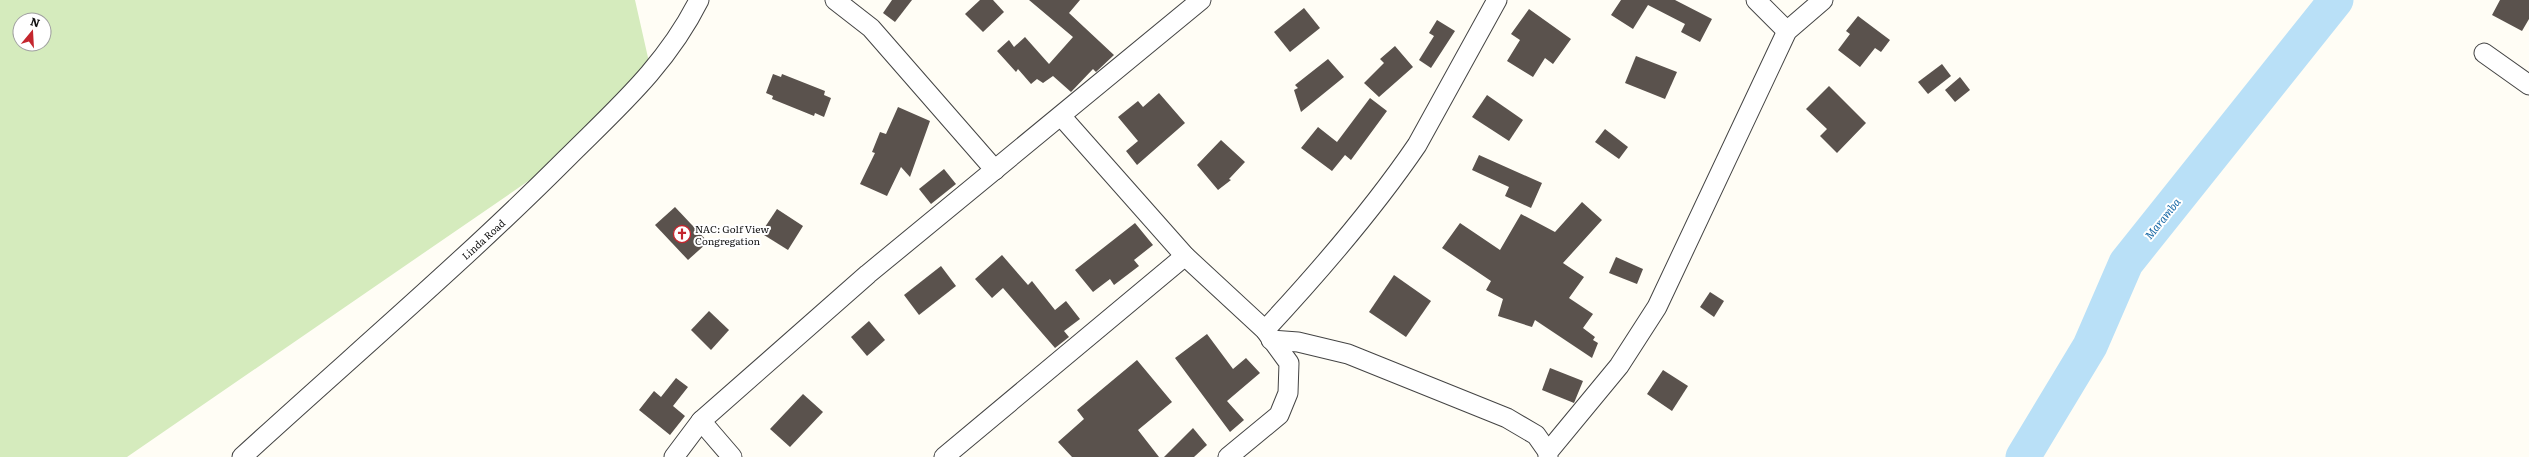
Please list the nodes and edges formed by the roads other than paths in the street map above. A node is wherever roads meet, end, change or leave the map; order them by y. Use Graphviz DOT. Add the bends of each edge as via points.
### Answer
graph roads {
  1 [pos="699,0"];
  2 [pos="835,0"];
  3 [pos="1200,0"];
  4 [pos="1497,0"];
  5 [pos="1756,0"];
  6 [pos="1822,0"];
  7 [pos="1787,31"];
  8 [pos="2484,53"];
  9 [pos="2529,85"];
  10 [pos="1061,116"];
  11 [pos="995,170"];
  12 [pos="1185,256"];
  13 [pos="1268,335"];
  14 [pos="701,421"];
  15 [pos="1548,454"];
  16 [pos="242,457"];
  17 [pos="674,457"];
  18 [pos="732,457"];
  19 [pos="944,457"];
  20 [pos="1228,457"];
  1 -- 16 [label="street, Linda Road" via="672,48 644,82 516,210"];
  2 -- 11 [label="street" via="871,28"];
  3 -- 10 [label="street"];
  4 -- 13 [label="street" via="1402,167"];
  5 -- 7 [label="street"];
  6 -- 7 [label="street"];
  7 -- 15 [label="street" via="1657,307 1618,366"];
  8 -- 9 [label="street"];
  10 -- 11 [label="street"];
  10 -- 12 [label="street"];
  11 -- 14 [label="street" via="868,274"];
  12 -- 13 [label="street"];
  12 -- 19 [label="street"];
  13 -- 15 [label="street" via="1348,354 1508,418 1536,435"];
  13 -- 20 [label="street" via="1289,363 1288,393 1279,415"];
  14 -- 17 [label="street"];
  14 -- 18 [label="street"];
}
